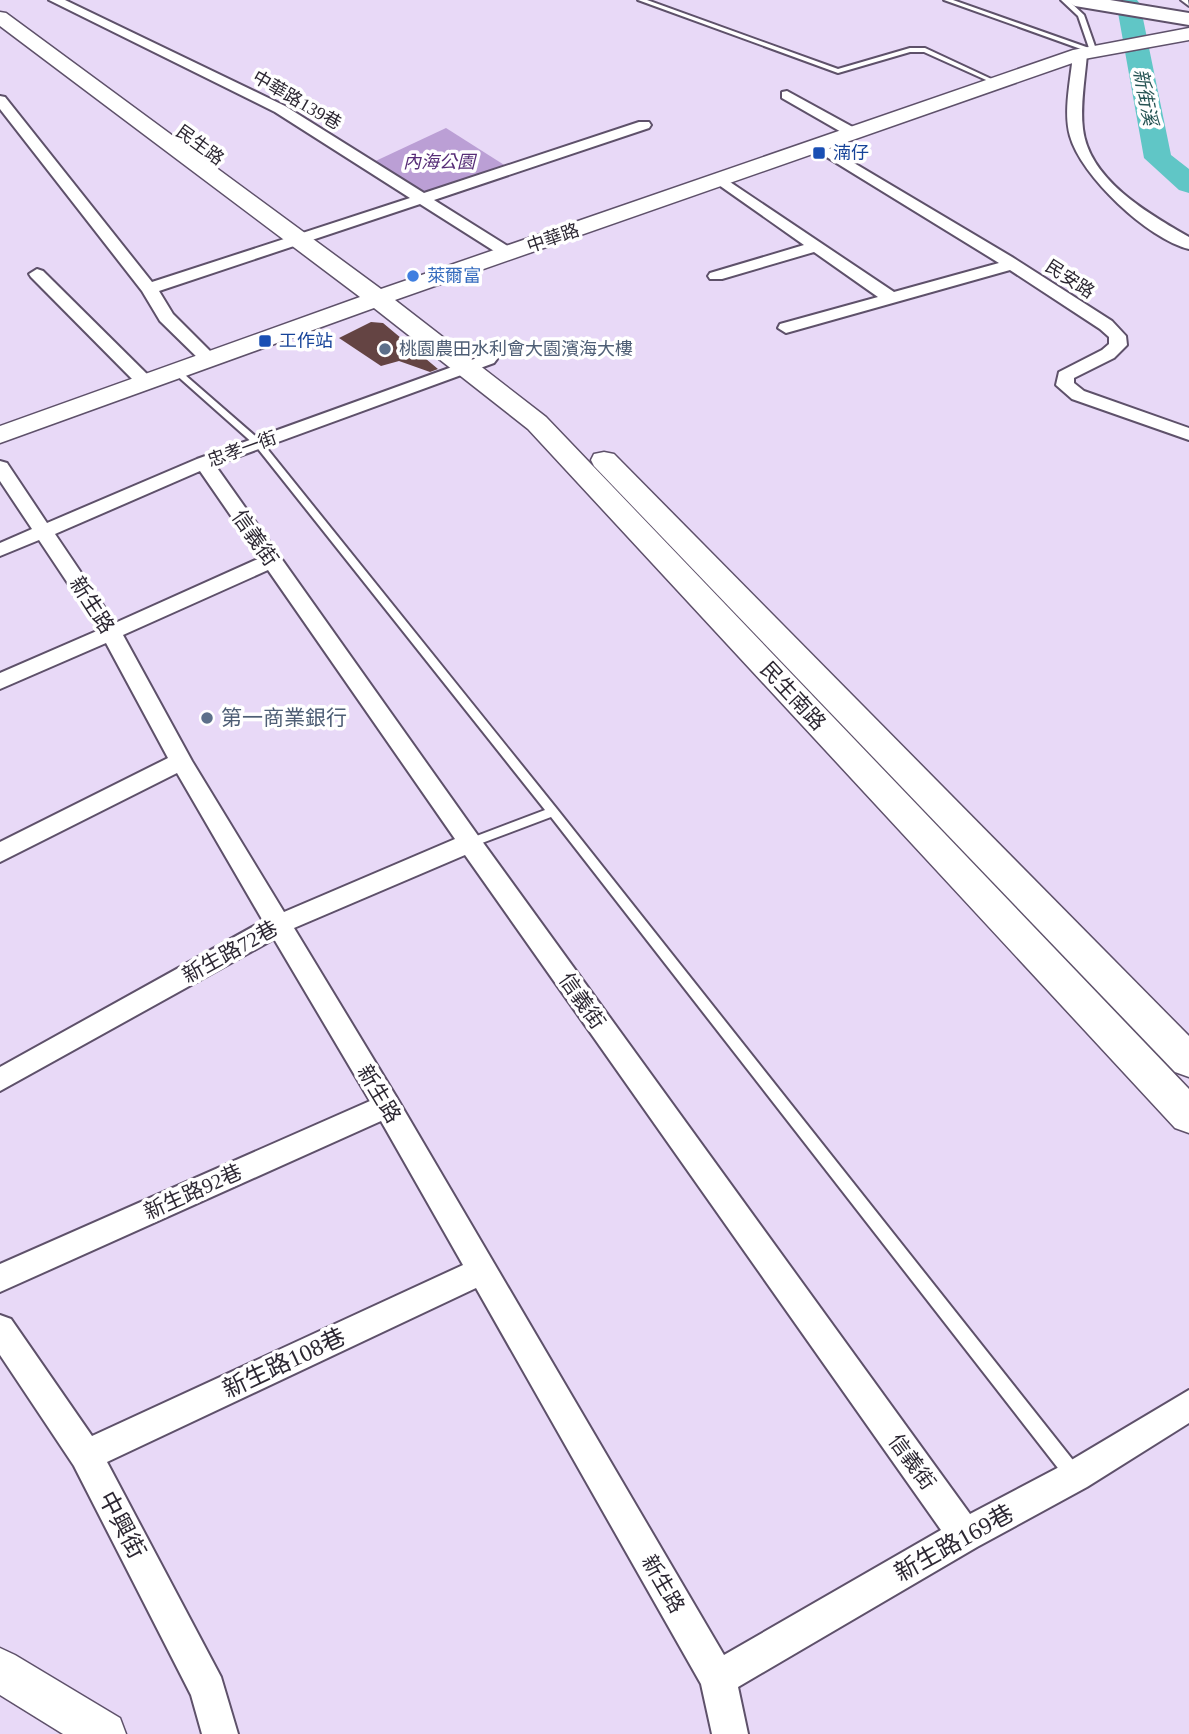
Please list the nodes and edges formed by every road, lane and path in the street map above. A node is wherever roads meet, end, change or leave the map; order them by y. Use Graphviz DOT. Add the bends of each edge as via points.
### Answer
graph roads {
  1 [pos="1,0"];
  2 [pos="55,0"];
  3 [pos="641,0"];
  4 [pos="947,0"];
  5 [pos="1064,0"];
  6 [pos="1075,0"];
  7 [pos="1184,0"];
  8 [pos="1189,4"];
  9 [pos="0,17"];
  10 [pos="1189,19"];
  11 [pos="1189,34"];
  12 [pos="1094,52"];
  13 [pos="997,83"];
  14 [pos="787,95"];
  15 [pos="0,100"];
  16 [pos="644,125"];
  17 [pos="855,134"];
  18 [pos="817,145"];
  19 [pos="721,180"];
  20 [pos="418,198"];
  21 [pos="308,234"];
  22 [pos="1189,244"];
  23 [pos="817,247"];
  24 [pos="508,253"];
  25 [pos="1012,264"];
  26 [pos="37,274"];
  27 [pos="716,276"];
  28 [pos="149,289"];
  29 [pos="387,295"];
  30 [pos="891,298"];
  31 [pos="786,328"];
  32 [pos="209,359"];
  33 [pos="476,363"];
  34 [pos="177,371"];
  35 [pos="146,383"];
  36 [pos="1189,434"];
  37 [pos="0,435"];
  38 [pos="258,443"];
  39 [pos="204,463"];
  40 [pos="0,467"];
  41 [pos="46,532"];
  42 [pos="0,550"];
  43 [pos="271,561"];
  44 [pos="112,634"];
  45 [pos="0,682"];
  46 [pos="181,761"];
  47 [pos="553,811"];
  48 [pos="470,843"];
  49 [pos="0,853"];
  50 [pos="277,925"];
  51 [pos="1189,1061"];
  52 [pos="0,1080"];
  53 [pos="387,1106"];
  54 [pos="1189,1116"];
  55 [pos="482,1271"];
  56 [pos="0,1278"];
  57 [pos="0,1329"];
  58 [pos="1189,1405"];
  59 [pos="86,1455"];
  60 [pos="1075,1476"];
  61 [pos="965,1535"];
  62 [pos="0,1670"];
  63 [pos="718,1679"];
  64 [pos="104,1734"];
  65 [pos="220,1734"];
  66 [pos="730,1734"];
  1 -- 21 [label="main road, 民生路"];
  2 -- 20 [label="street, 中華路139巷" via="280,109"];
  3 -- 13 [label="lane" via="838,71 910,50 925,50"];
  4 -- 12 [label="lane"];
  5 -- 12 [label="lane" via="1081,15"];
  6 -- 10 [label="highway"];
  7 -- 8 [label="lane"];
  9 -- 21 [label="main road, 民生路"];
  11 -- 12 [label="main road, 中華路"];
  12 -- 13 [label="main road, 中華路"];
  12 -- 22 [label="street" via="1076,135 1090,162 1121,197"];
  13 -- 17 [label="main road, 中華路"];
  14 -- 17 [label="street"];
  15 -- 28 [label="street"];
  16 -- 20 [label="street"];
  17 -- 18 [label="main road, 中華路"];
  18 -- 19 [label="main road, 中華路"];
  18 -- 25 [label="street, 民安路"];
  19 -- 23 [label="street"];
  19 -- 24 [label="main road, 中華路"];
  20 -- 21 [label="street"];
  20 -- 24 [label="street, 中華路139巷"];
  21 -- 28 [label="street"];
  21 -- 29 [label="main road, 民生路"];
  23 -- 27 [label="street"];
  23 -- 30 [label="street"];
  24 -- 29 [label="main road, 中華路"];
  25 -- 30 [label="street"];
  25 -- 36 [label="street, 民安路" via="1117,336 1118,345 1071,372 1065,385 1078,395"];
  26 -- 35 [label="street"];
  28 -- 32 [label="street" via="166,317"];
  29 -- 32 [label="main road, 中華路"];
  29 -- 33 [label="main road, 民生南路"];
  30 -- 31 [label="street"];
  32 -- 34 [label="main road, 中華路"];
  33 -- 38 [label="street, 忠孝一街"];
  33 -- 51 [label="main road, 民生南路" via="557,412"];
  33 -- 54 [label="main road, 民生南路"];
  34 -- 35 [label="main road, 中華路"];
  34 -- 38 [label="lane"];
  35 -- 37 [label="main road, 中華路"];
  38 -- 39 [label="street, 忠孝一街"];
  38 -- 47 [label="lane"];
  39 -- 41 [label="street, 忠孝一街"];
  39 -- 43 [label="street, 信義街"];
  40 -- 41 [label="street, 新生路"];
  41 -- 42 [label="street, 忠孝一街"];
  41 -- 44 [label="street, 新生路"];
  43 -- 44 [label="street"];
  43 -- 48 [label="street, 信義街" via="420,766"];
  44 -- 45 [label="street"];
  44 -- 46 [label="street, 新生路"];
  46 -- 49 [label="street"];
  46 -- 50 [label="street, 新生路"];
  47 -- 48 [label="lane"];
  47 -- 60 [label="lane"];
  48 -- 50 [label="street, 新生路72巷"];
  48 -- 61 [label="street, 信義街"];
  50 -- 52 [label="street, 新生路72巷"];
  50 -- 53 [label="street, 新生路"];
  53 -- 55 [label="street, 新生路"];
  53 -- 56 [label="street, 新生路92巷"];
  55 -- 59 [label="street, 新生路108巷"];
  55 -- 63 [label="street, 新生路"];
  57 -- 59 [label="street, 中興街"];
  58 -- 60 [label="street, 新生路169巷"];
  59 -- 65 [label="street, 中興街" via="208,1689"];
  60 -- 61 [label="street, 新生路169巷"];
  61 -- 63 [label="street, 新生路169巷"];
  62 -- 64 [label="street"];
  63 -- 66 [label="street, 新生路"];
}
